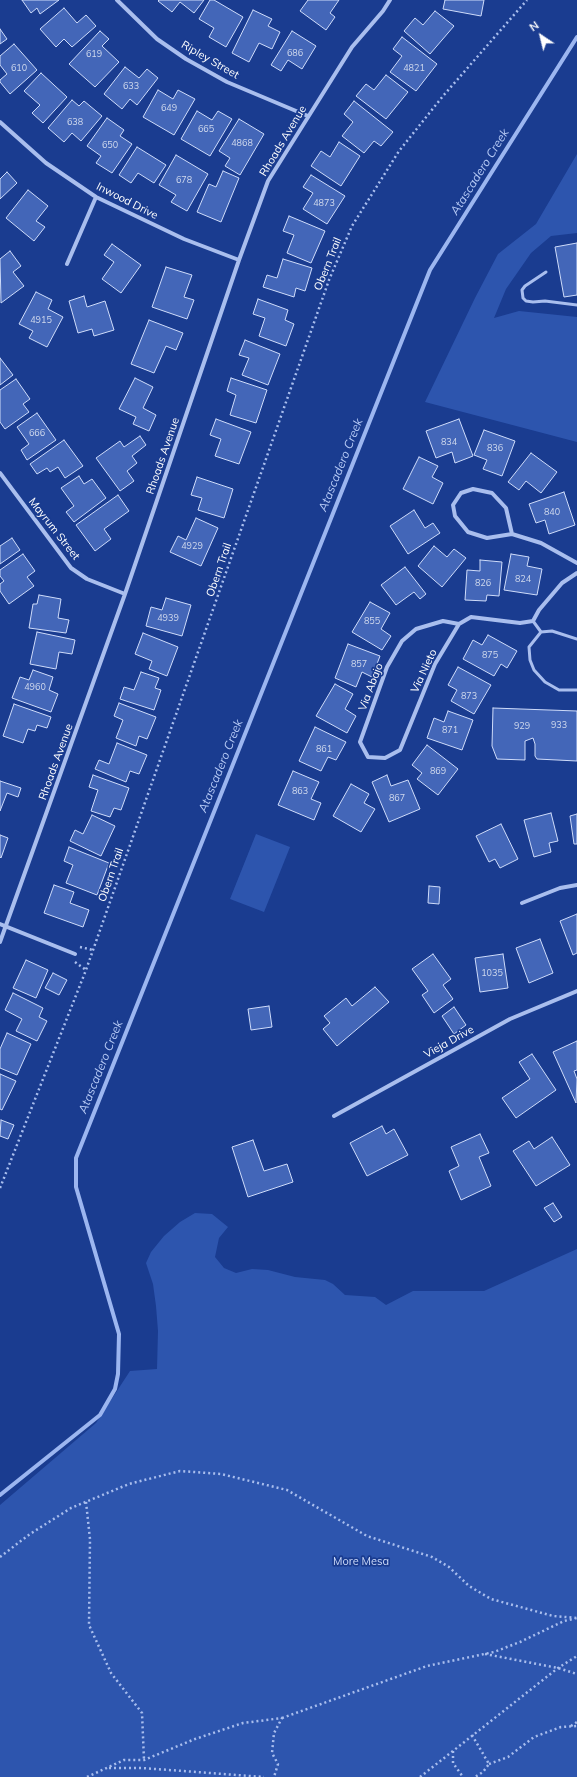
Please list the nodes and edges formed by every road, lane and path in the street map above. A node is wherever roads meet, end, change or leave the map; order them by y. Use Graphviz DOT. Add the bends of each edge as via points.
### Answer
graph roads {
  1 [pos="116,0"];
  2 [pos="390,0"];
  3 [pos="527,0"];
  4 [pos="308,116"];
  5 [pos="0,122"];
  6 [pos="96,197"];
  7 [pos="239,260"];
  8 [pos="67,264"];
  9 [pos="546,272"];
  10 [pos="577,305"];
  11 [pos="0,473"];
  12 [pos="512,534"];
  13 [pos="577,563"];
  14 [pos="577,573"];
  15 [pos="125,594"];
  16 [pos="533,621"];
  17 [pos="459,624"];
  18 [pos="541,632"];
  19 [pos="577,640"];
  20 [pos="577,690"];
  21 [pos="360,742"];
  22 [pos="577,885"];
  23 [pos="522,903"];
  24 [pos="0,924"];
  25 [pos="6,927"];
  26 [pos="0,942"];
  27 [pos="74,954"];
  28 [pos="577,991"];
  29 [pos="334,1116"];
  30 [pos="0,1188"];
  31 [pos="86,1502"];
  32 [pos="0,1557"];
  33 [pos="577,1618"];
  34 [pos="482,1654"];
  35 [pos="577,1656"];
  36 [pos="558,1668"];
  37 [pos="577,1674"];
  38 [pos="282,1718"];
  39 [pos="577,1722"];
  40 [pos="570,1726"];
  41 [pos="577,1726"];
  42 [pos="472,1735"];
  43 [pos="453,1750"];
  44 [pos="144,1760"];
  45 [pos="489,1764"];
  46 [pos="109,1768"];
  47 [pos="87,1777"];
  48 [pos="264,1777"];
  49 [pos="274,1777"];
  50 [pos="420,1777"];
  51 [pos="463,1777"];
  52 [pos="475,1777"];
  1 -- 4 [label="street, Ripley Street" via="157,38 186,59 227,82"];
  2 -- 4 [label="street, Rhoads Avenue" via="352,47"];
  3 -- 30 [label="path, Obern Trail" via="443,96 399,151 352,226 326,288 86,970"];
  4 -- 7 [label="street, Rhoads Avenue" via="268,181"];
  5 -- 6 [label="street, Inwood Drive" via="46,163"];
  6 -- 7 [label="street, Inwood Drive" via="184,239"];
  6 -- 8 [label="street"];
  7 -- 15 [label="street, Rhoads Avenue"];
  9 -- 10 [label="lane" via="525,286 522,290 523,298 532,302"];
  11 -- 15 [label="street, Mayrum Street" via="71,568 87,579"];
  12 -- 12 [label="street" via="506,508 492,493 473,489 461,493 453,505 455,516 468,532 487,538"];
  12 -- 13 [label="street" via="541,543"];
  14 -- 16 [label="street" via="562,583"];
  15 -- 25 [label="street, Rhoads Avenue"];
  16 -- 17 [label="street" via="520,623 471,618"];
  16 -- 18 [label="lane"];
  17 -- 21 [label="street, Via Abajo" via="443,621 416,629 402,641 387,667"];
  17 -- 21 [label="street, Via Nieto" via="436,664 400,750 385,758 368,757"];
  18 -- 19 [label="lane" via="552,631"];
  18 -- 20 [label="lane" via="529,647 534,670 544,682 560,690"];
  22 -- 23 [label="street" via="560,888"];
  24 -- 25 [label="street"];
  25 -- 26 [label="street, Rhoads Avenue"];
  25 -- 27 [label="street"];
  28 -- 29 [label="street, Vieja Drive" via="510,1019"];
  31 -- 32 [label="path" via="30,1534"];
  31 -- 33 [label="path" via="129,1484 180,1471 228,1476 287,1490 367,1536 432,1557 491,1599 553,1616"];
  31 -- 44 [label="path" via="90,1539 89,1625 111,1673 142,1713"];
  33 -- 34 [label="path" via="564,1621 494,1652"];
  34 -- 36 [label="path"];
  34 -- 38 [label="path" via="427,1666"];
  35 -- 36 [label="path"];
  36 -- 37 [label="path"];
  36 -- 42 [label="path"];
  38 -- 44 [label="path" via="243,1723 195,1738"];
  38 -- 49 [label="path" via="274,1733 272,1753 278,1764"];
  39 -- 40 [label="path"];
  40 -- 41 [label="path"];
  40 -- 45 [label="path" via="534,1737 508,1757"];
  42 -- 43 [label="path"];
  42 -- 45 [label="path"];
  43 -- 50 [label="path"];
  43 -- 51 [label="path" via="453,1763"];
  44 -- 46 [label="path" via="124,1760"];
  45 -- 52 [label="path"];
  46 -- 47 [label="path"];
  46 -- 48 [label="path"];
}
